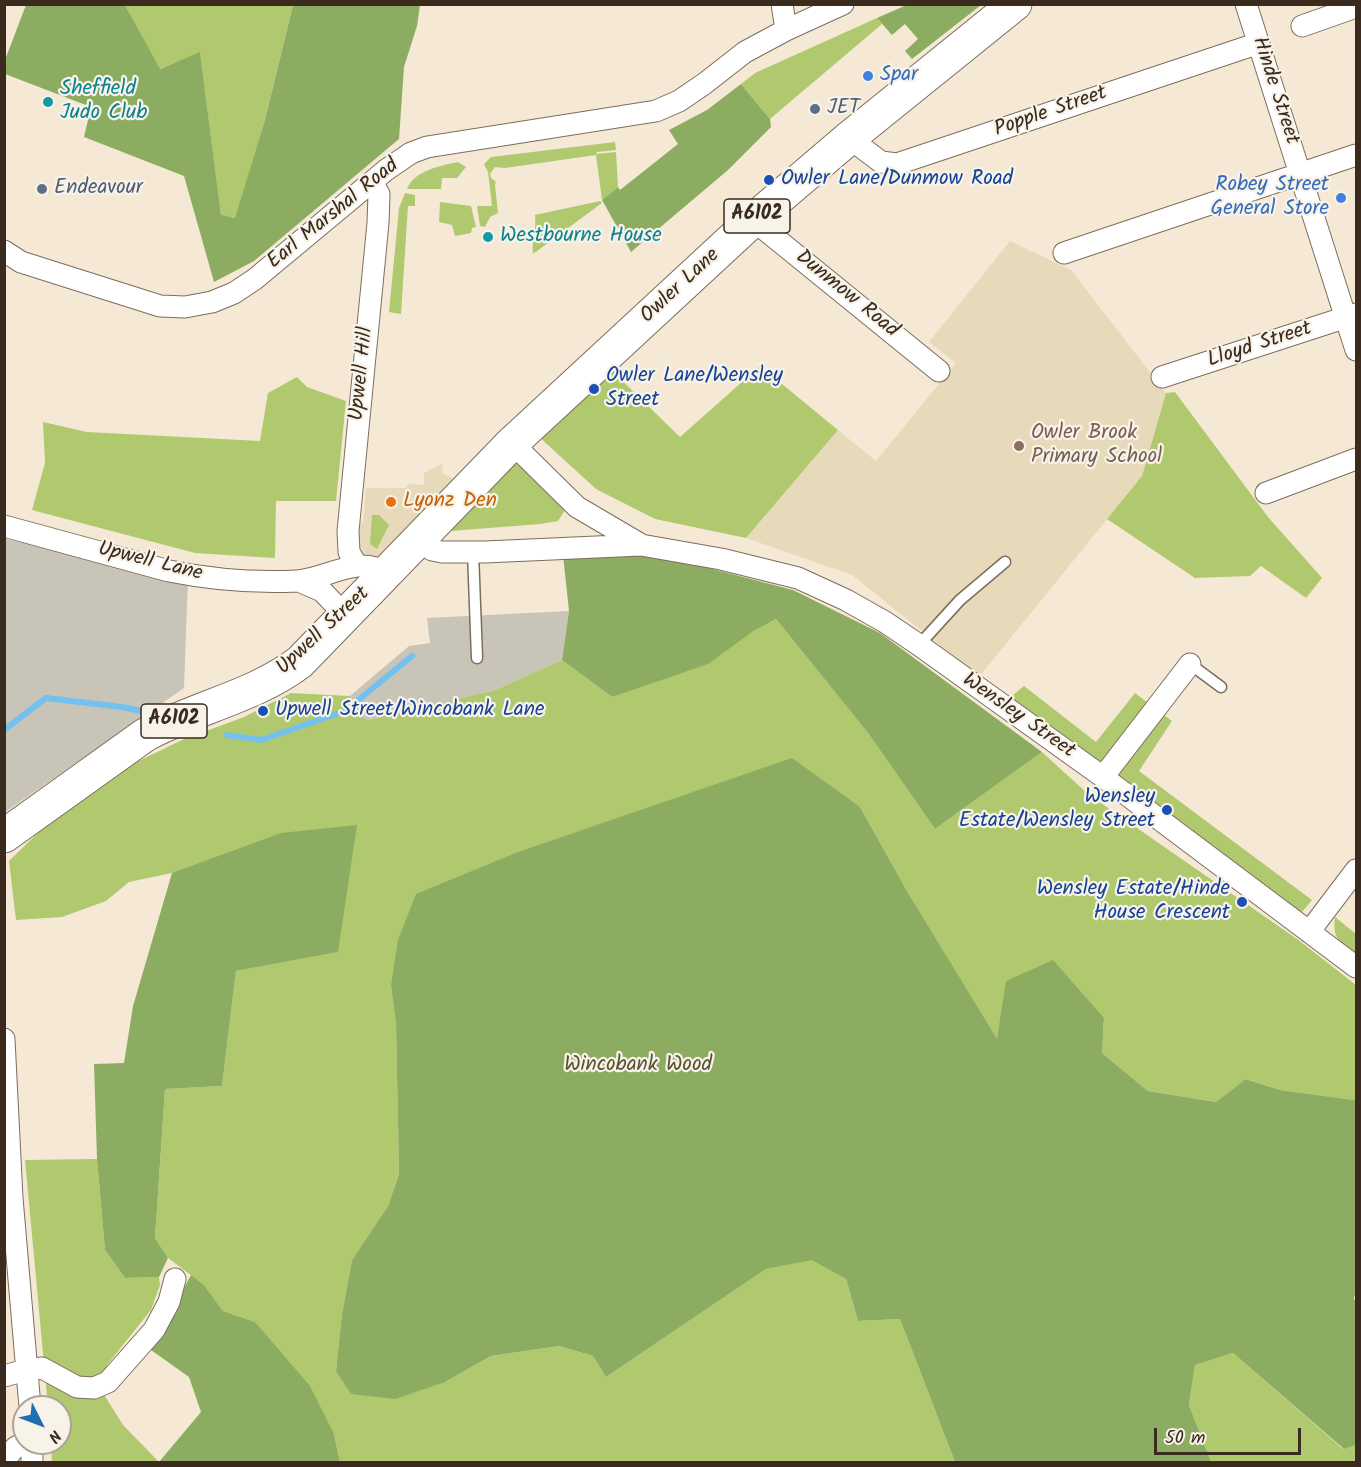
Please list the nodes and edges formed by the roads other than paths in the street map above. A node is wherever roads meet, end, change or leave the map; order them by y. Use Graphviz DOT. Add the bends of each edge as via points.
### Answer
graph roads {
  1 [pos="782,4"];
  2 [pos="843,4"];
  3 [pos="1015,4"];
  4 [pos="1246,4"];
  5 [pos="1356,7"];
  6 [pos="1302,26"];
  7 [pos="786,30"];
  8 [pos="1258,43"];
  9 [pos="849,138"];
  10 [pos="1356,155"];
  11 [pos="1300,174"];
  12 [pos="372,182"];
  13 [pos="753,220"];
  14 [pos="1064,253"];
  15 [pos="10,259"];
  16 [pos="1351,316"];
  17 [pos="1356,350"];
  18 [pos="939,371"];
  19 [pos="1162,377"];
  20 [pos="512,443"];
  21 [pos="1356,459"];
  22 [pos="1266,493"];
  23 [pos="577,507"];
  24 [pos="4,526"];
  25 [pos="417,540"];
  26 [pos="641,545"];
  27 [pos="574,547"];
  28 [pos="479,552"];
  29 [pos="1005,562"];
  30 [pos="371,569"];
  31 [pos="299,581"];
  32 [pos="345,615"];
  33 [pos="919,645"];
  34 [pos="477,658"];
  35 [pos="1190,664"];
  36 [pos="1221,687"];
  37 [pos="1103,777"];
  38 [pos="4,836"];
  39 [pos="1356,870"];
  40 [pos="1310,932"];
  41 [pos="1356,967"];
  42 [pos="4,1039"];
  43 [pos="8,1199"];
  44 [pos="175,1279"];
  45 [pos="26,1370"];
  46 [pos="4,1376"];
  47 [pos="29,1395"];
  1 -- 7 [label="street"];
  2 -- 7 [label="street, Earl Marshal Road"];
  3 -- 9 [label="main road, Owler Lane / A6102"];
  4 -- 8 [label="street, Hinde Street"];
  5 -- 6 [label="street"];
  7 -- 12 [label="street, Earl Marshal Road" via="746,52 679,101 656,111 427,147 411,153"];
  8 -- 9 [label="street, Popple Street" via="897,164 881,162"];
  8 -- 11 [label="street, Hinde Street"];
  9 -- 13 [label="main road, Owler Lane / A6102"];
  10 -- 11 [label="street"];
  11 -- 14 [label="street"];
  11 -- 16 [label="street, Hinde Street"];
  12 -- 15 [label="street, Earl Marshal Road" via="255,279 212,302 160,306"];
  12 -- 30 [label="street, Upwell Hill" via="379,194 378,223 348,531 349,552"];
  13 -- 18 [label="street, Dunmow Road"];
  13 -- 20 [label="main road, Owler Lane / A6102"];
  16 -- 17 [label="street, Hinde Street"];
  16 -- 19 [label="street, Lloyd Street"];
  20 -- 23 [label="street, Wensley Street"];
  20 -- 25 [label="main road, Owler Lane / A6102"];
  21 -- 22 [label="street"];
  23 -- 26 [label="street, Wensley Street"];
  23 -- 27 [label="street" via="582,529"];
  24 -- 31 [label="street, Upwell Lane" via="195,576"];
  25 -- 28 [label="street, Wensley Street" via="432,550"];
  25 -- 30 [label="main road, Upwell Street / A6102"];
  26 -- 27 [label="street, Wensley Street"];
  26 -- 33 [label="street, Wensley Street" via="798,578 846,600"];
  27 -- 28 [label="street, Wensley Street"];
  28 -- 34 [label="lane"];
  29 -- 33 [label="lane" via="960,600"];
  30 -- 31 [label="street, Upwell Lane"];
  30 -- 32 [label="main road, Upwell Street / A6102"];
  31 -- 32 [label="street, Upwell Lane" via="322,591"];
  32 -- 38 [label="main road, Upwell Street / A6102" via="288,671 145,735"];
  33 -- 37 [label="street, Wensley Street"];
  35 -- 36 [label="lane"];
  35 -- 37 [label="street"];
  37 -- 40 [label="street, Wensley Street"];
  39 -- 40 [label="street"];
  40 -- 41 [label="street, Wensley Street"];
  42 -- 43 [label="street"];
  43 -- 45 [label="street"];
  44 -- 45 [label="street" via="169,1302 154,1330 108,1382 94,1388 77,1387 42,1368"];
  45 -- 46 [label="street"];
  45 -- 47 [label="street"];
}
